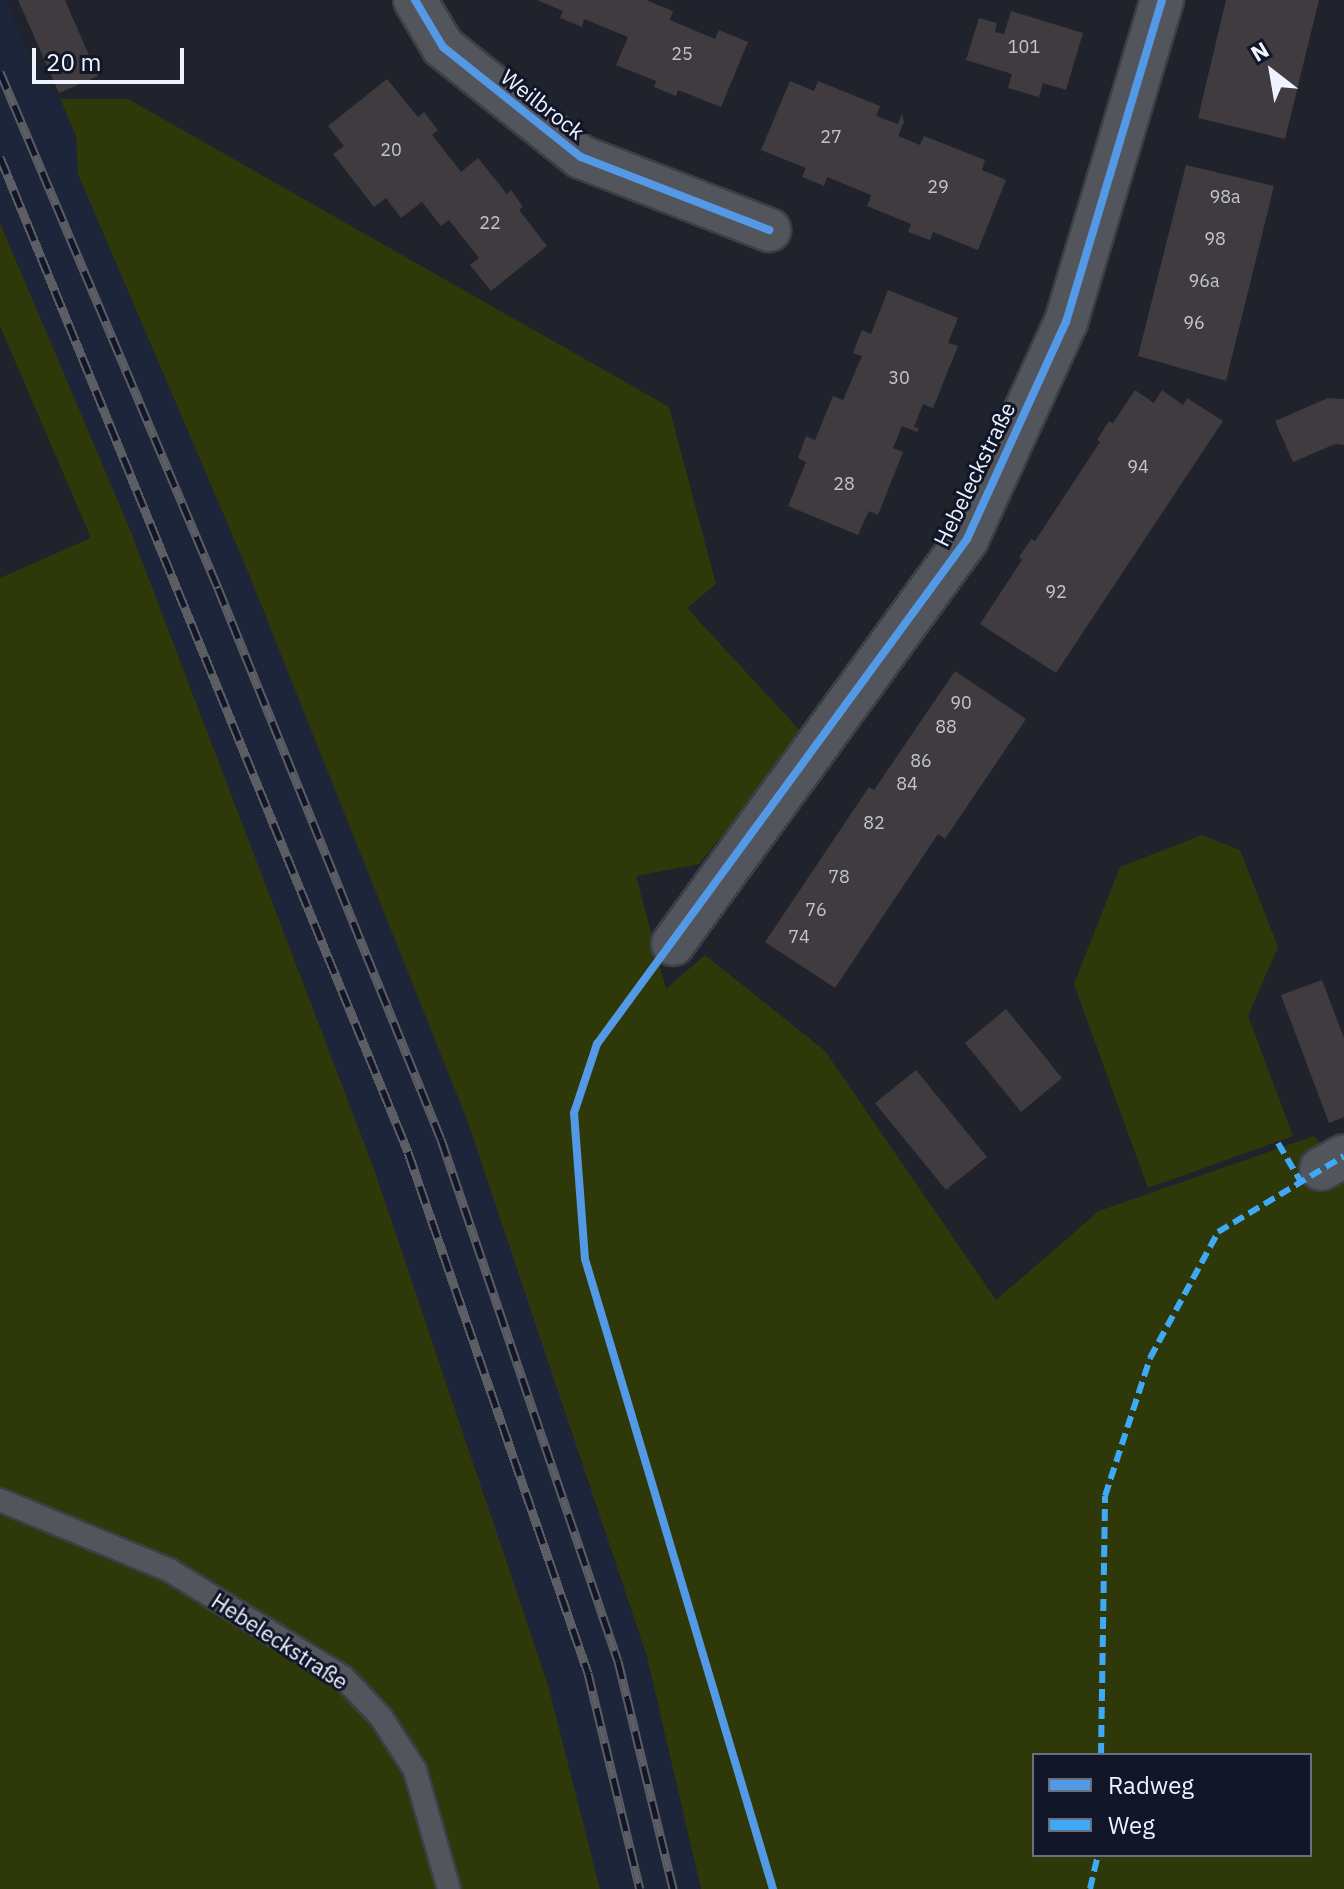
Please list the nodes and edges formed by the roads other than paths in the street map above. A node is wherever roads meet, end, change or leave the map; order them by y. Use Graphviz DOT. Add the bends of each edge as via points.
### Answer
graph roads {
  1 [pos="415,0"];
  2 [pos="1162,0"];
  3 [pos="769,230"];
  4 [pos="673,944"];
  5 [pos="0,1500"];
  6 [pos="449,1889"];
  1 -- 3 [label="street, Weilbrock" via="443,47 581,157"];
  2 -- 4 [label="street, Hebeleckstraße" via="1066,322 967,539"];
  5 -- 6 [label="lane, Hebeleckstraße" via="169,1570 343,1677 381,1717 415,1770"];
}
